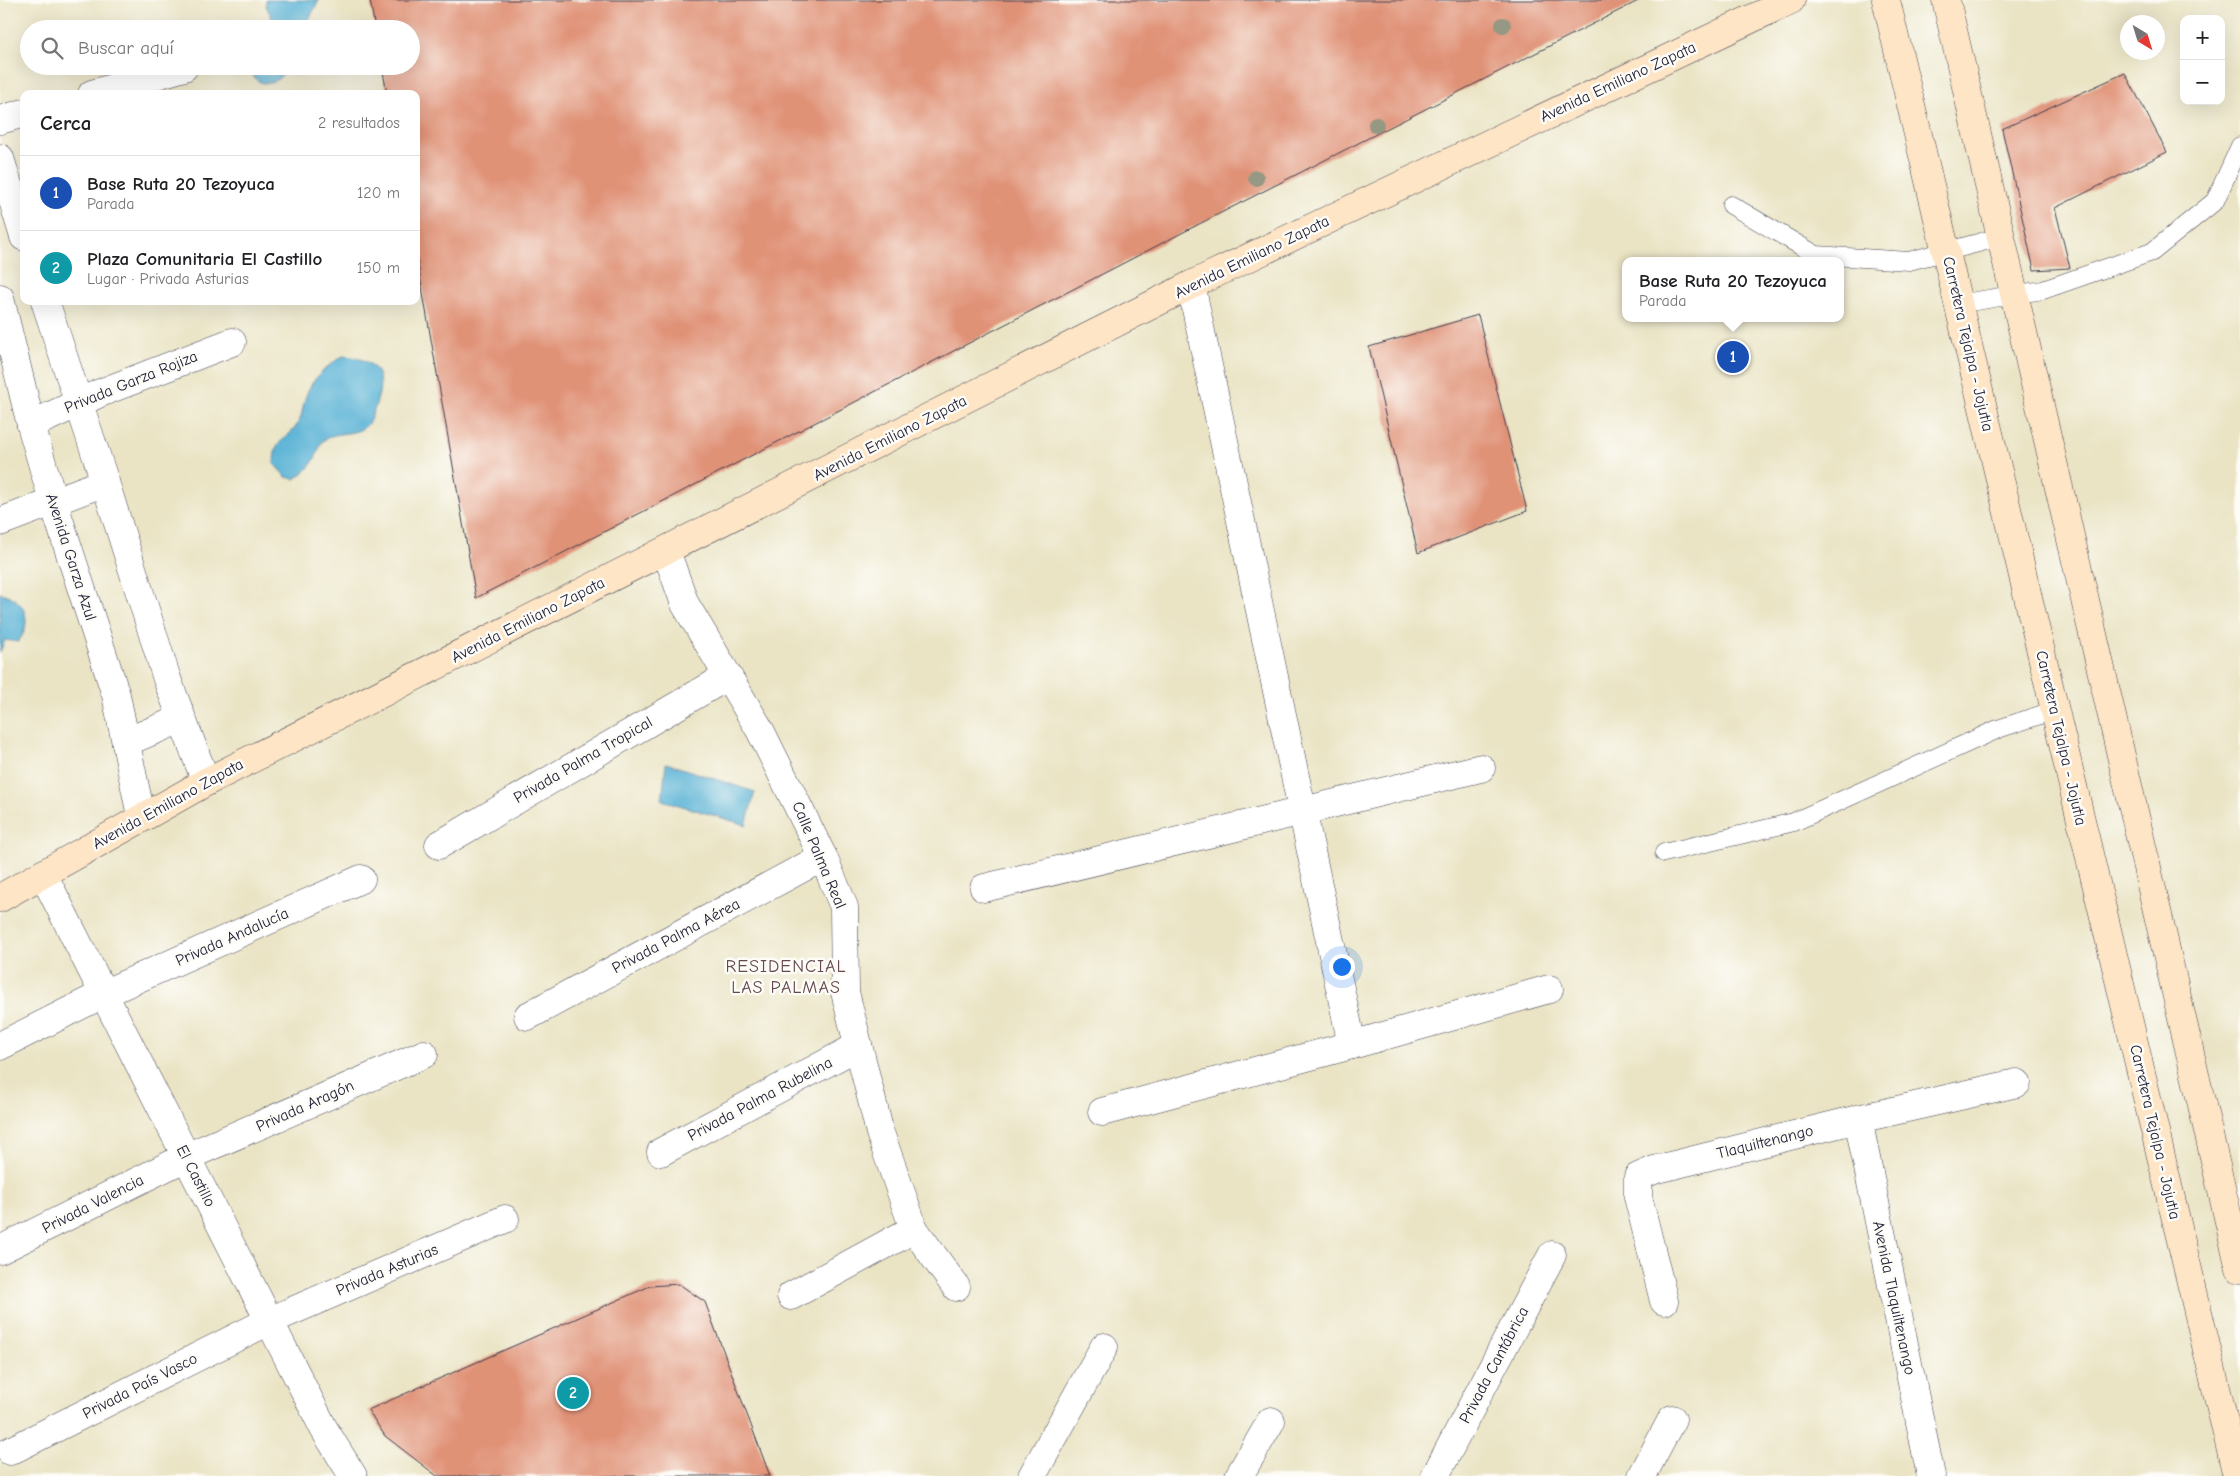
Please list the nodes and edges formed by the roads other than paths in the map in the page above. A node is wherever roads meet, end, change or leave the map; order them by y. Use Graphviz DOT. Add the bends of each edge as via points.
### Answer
graph roads {
  1 [pos="1791,0"];
  2 [pos="1886,0"];
  3 [pos="1946,0"];
  4 [pos="157,75"];
  5 [pos="106,90"];
  6 [pos="20,114"];
  7 [pos="0,120"];
  8 [pos="2240,146"];
  9 [pos="0,158"];
  10 [pos="1730,205"];
  11 [pos="14,229"];
  12 [pos="2001,237"];
  13 [pos="1946,253"];
  14 [pos="1191,285"];
  15 [pos="2014,295"];
  16 [pos="0,298"];
  17 [pos="1958,304"];
  18 [pos="46,305"];
  19 [pos="232,342"];
  20 [pos="78,403"];
  21 [pos="31,425"];
  22 [pos="105,482"];
  23 [pos="53,501"];
  24 [pos="0,522"];
  25 [pos="666,551"];
  26 [pos="728,676"];
  27 [pos="2055,710"];
  28 [pos="181,719"];
  29 [pos="126,742"];
  30 [pos="1481,768"];
  31 [pos="206,782"];
  32 [pos="1303,811"];
  33 [pos="142,816"];
  34 [pos="439,845"];
  35 [pos="1664,853"];
  36 [pos="823,857"];
  37 [pos="43,874"];
  38 [pos="361,879"];
  39 [pos="984,888"];
  40 [pos="0,898"];
  41 [pos="1549,989"];
  42 [pos="103,994"];
  43 [pos="528,1016"];
  44 [pos="1352,1045"];
  45 [pos="0,1046"];
  46 [pos="858,1046"];
  47 [pos="424,1054"];
  48 [pos="2017,1083"];
  49 [pos="1102,1112"];
  50 [pos="1858,1119"];
  51 [pos="661,1152"];
  52 [pos="186,1158"];
  53 [pos="505,1219"];
  54 [pos="914,1229"];
  55 [pos="0,1250"];
  56 [pos="1552,1255"];
  57 [pos="2240,1268"];
  58 [pos="956,1286"];
  59 [pos="791,1296"];
  60 [pos="1664,1301"];
  61 [pos="269,1321"];
  62 [pos="1104,1347"];
  63 [pos="1672,1419"];
  64 [pos="1271,1421"];
  65 [pos="10,1451"];
  66 [pos="353,1476"];
  67 [pos="1032,1476"];
  68 [pos="1239,1476"];
  69 [pos="1436,1476"];
  70 [pos="1642,1476"];
  71 [pos="1931,1476"];
  72 [pos="2237,1476"];
  1 -- 14 [label="main road, Avenida Emiliano Zapata"];
  2 -- 13 [label="main road, Carretera Tejalpa - Jojutla"];
  3 -- 12 [label="main road"];
  4 -- 5 [label="street"];
  6 -- 7 [label="street"];
  8 -- 15 [label="lane" via="2215,201 2152,252 2043,290"];
  9 -- 11 [label="street"];
  10 -- 13 [label="lane" via="1816,255 1909,261"];
  12 -- 13 [label="lane"];
  12 -- 15 [label="main road"];
  13 -- 17 [label="main road, Carretera Tejalpa - Jojutla"];
  14 -- 25 [label="main road, Avenida Emiliano Zapata"];
  14 -- 32 [label="street"];
  15 -- 17 [label="lane"];
  15 -- 57 [label="main road"];
  16 -- 21 [label="street, Avenida Garza Azul"];
  17 -- 27 [label="main road, Carretera Tejalpa - Jojutla"];
  18 -- 20 [label="street"];
  19 -- 20 [label="street, Privada Garza Rojiza"];
  20 -- 21 [label="street, Privada Garza Rojiza"];
  20 -- 22 [label="street"];
  21 -- 23 [label="street, Avenida Garza Azul"];
  22 -- 23 [label="street"];
  22 -- 28 [label="street"];
  23 -- 24 [label="street"];
  23 -- 29 [label="street, Avenida Garza Azul" via="116,694"];
  25 -- 26 [label="street, Calle Palma Real" via="685,604"];
  25 -- 31 [label="main road, Avenida Emiliano Zapata"];
  26 -- 34 [label="street, Privada Palma Tropical"];
  26 -- 36 [label="street, Calle Palma Real" via="760,730"];
  27 -- 35 [label="lane" via="1998,729 1794,822"];
  27 -- 72 [label="main road, Carretera Tejalpa - Jojutla"];
  28 -- 29 [label="street"];
  28 -- 31 [label="street"];
  29 -- 33 [label="street, Avenida Garza Azul"];
  30 -- 32 [label="street"];
  31 -- 33 [label="main road, Avenida Emiliano Zapata"];
  32 -- 39 [label="street"];
  32 -- 44 [label="street"];
  33 -- 37 [label="main road, Avenida Emiliano Zapata"];
  36 -- 43 [label="street, Privada Palma Aérea"];
  36 -- 46 [label="street, Calle Palma Real" via="844,907 845,992"];
  37 -- 40 [label="main road, Avenida Emiliano Zapata"];
  37 -- 42 [label="street, El Castillo"];
  38 -- 42 [label="street, Privada Andalucía"];
  41 -- 44 [label="street"];
  42 -- 45 [label="street, Privada Andalucía"];
  42 -- 52 [label="street, El Castillo"];
  44 -- 49 [label="street"];
  46 -- 51 [label="street, Privada Palma Rubelina"];
  46 -- 54 [label="street, Calle Palma Real" via="880,1132"];
  47 -- 52 [label="street, Privada Aragón"];
  48 -- 50 [label="street, Tlaquiltenango"];
  50 -- 60 [label="street, Tlaquiltenango" via="1654,1170 1638,1177 1638,1197"];
  50 -- 71 [label="street, Avenida Tlaquiltenango"];
  52 -- 55 [label="street, Privada Valencia"];
  52 -- 61 [label="street, El Castillo"];
  53 -- 61 [label="street, Privada Asturias"];
  54 -- 58 [label="street, Calle Palma Real"];
  54 -- 59 [label="street"];
  56 -- 69 [label="street, Privada Cantábrica"];
  61 -- 65 [label="street, Privada País Vasco"];
  61 -- 66 [label="street, El Castillo" via="324,1429"];
  62 -- 67 [label="street"];
  63 -- 70 [label="street"];
  64 -- 68 [label="street"];
}
